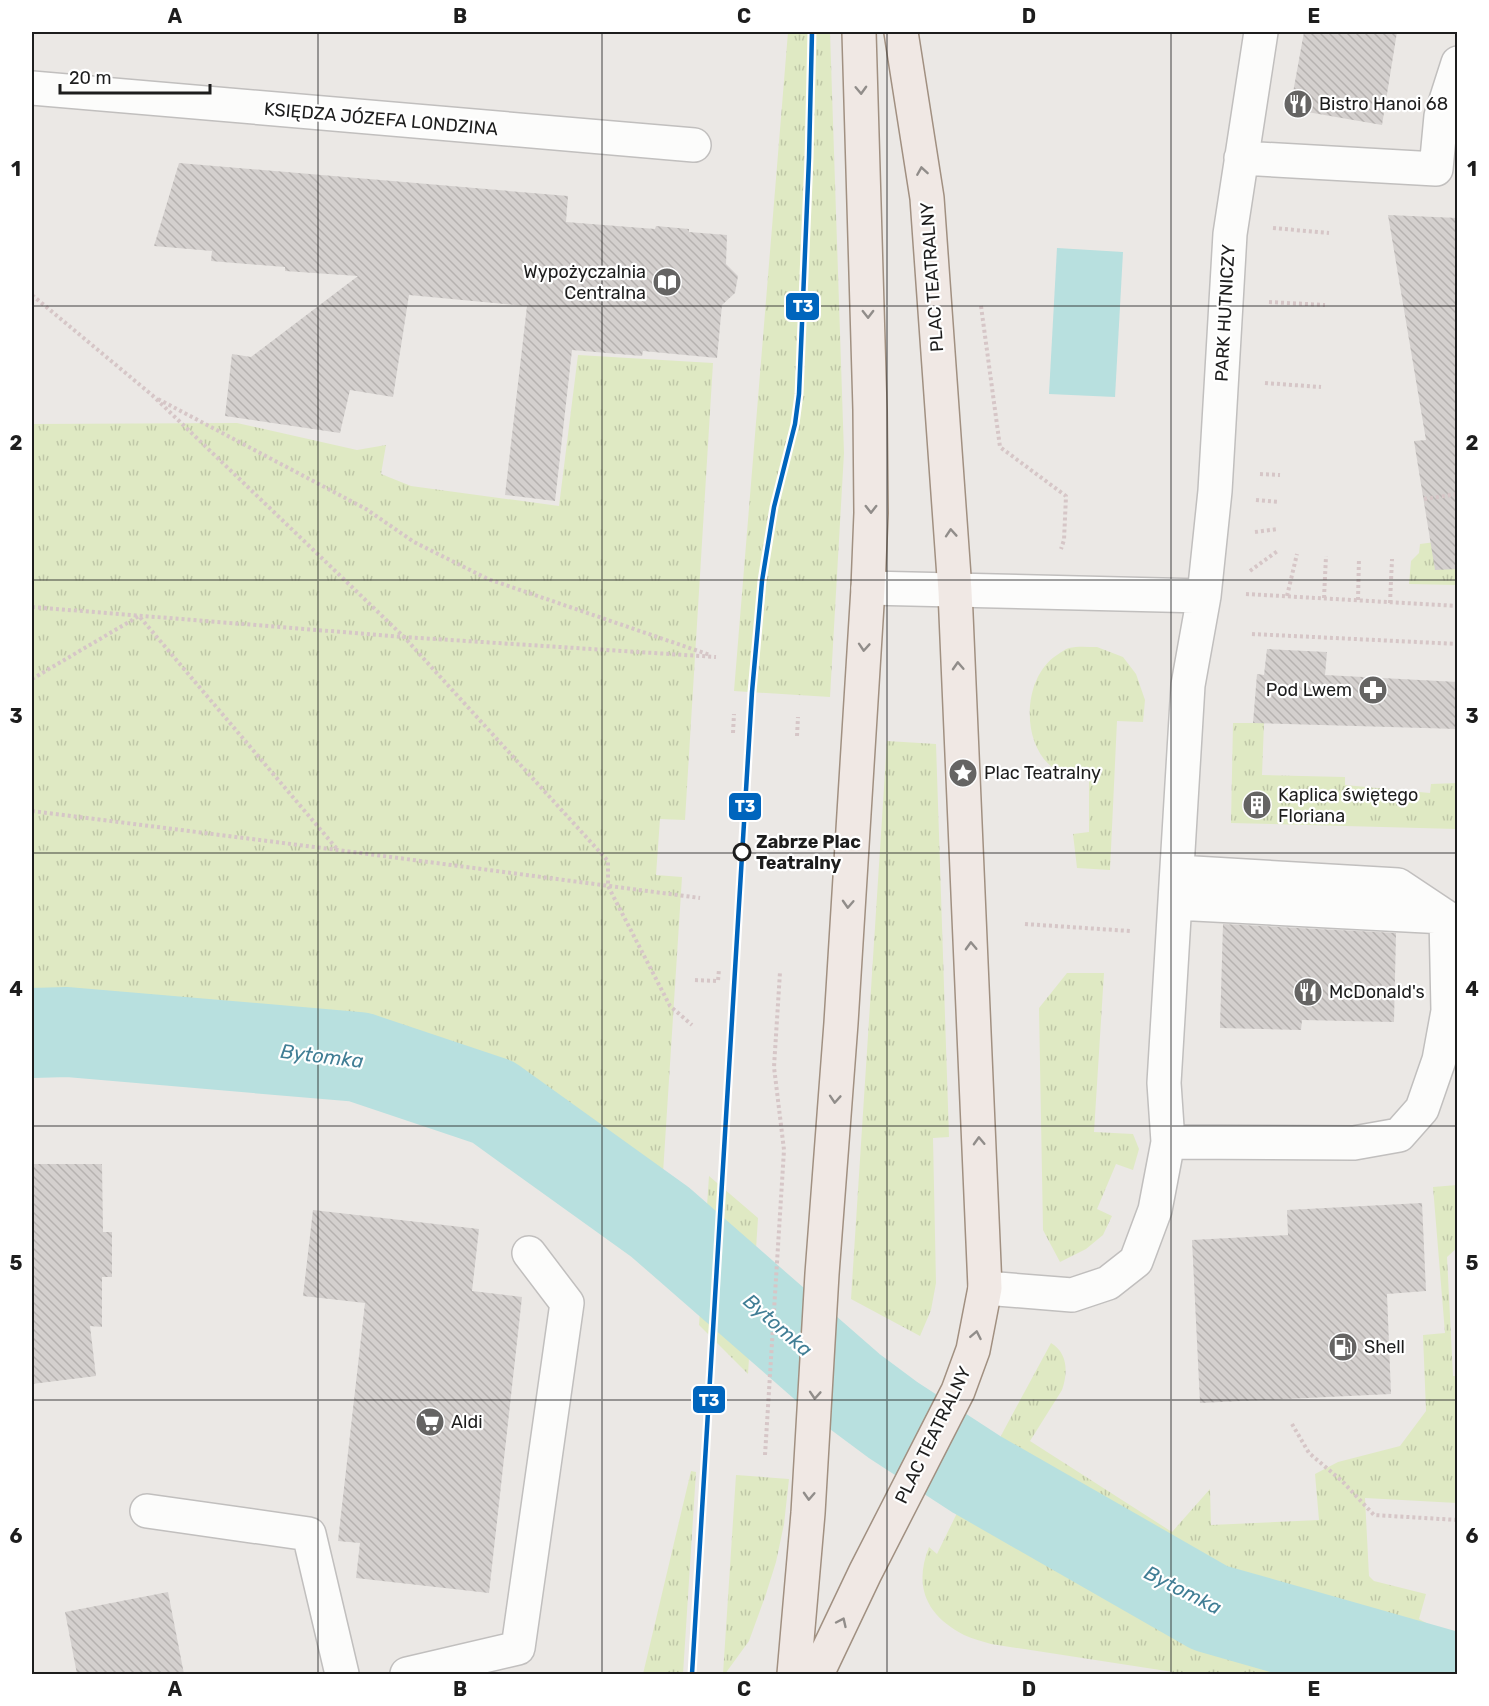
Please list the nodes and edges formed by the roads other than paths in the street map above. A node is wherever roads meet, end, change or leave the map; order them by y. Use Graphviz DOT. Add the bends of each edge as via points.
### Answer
graph roads {
  1 [pos="860,32"];
  2 [pos="901,32"];
  3 [pos="1261,32"];
  4 [pos="1458,63"];
  5 [pos="32,88"];
  6 [pos="694,145"];
  7 [pos="1241,158"];
  8 [pos="868,588"];
  9 [pos="955,591"];
  10 [pos="1204,596"];
  11 [pos="1175,903"];
  12 [pos="1168,1142"];
  13 [pos="529,1253"];
  14 [pos="985,1288"];
  15 [pos="147,1511"];
  16 [pos="342,1674"];
  17 [pos="407,1674"];
  18 [pos="795,1674"];
  19 [pos="817,1674"];
  1 -- 8 [label="main road, one-way" via="870,410"];
  9 -- 2 [label="main road, PLAC TEATRALNY, one-way" via="927,198"];
  3 -- 7 [label="street, PARK HUTNICZY"];
  4 -- 7 [label="street" via="1441,116 1436,169"];
  5 -- 6 [label="street, KSIĘDZA JÓZEFA LONDZINA"];
  7 -- 10 [label="street, PARK HUTNICZY" via="1230,234 1215,490"];
  8 -- 9 [label="street"];
  8 -- 18 [label="main road, one-way"];
  9 -- 10 [label="street"];
  14 -- 9 [label="main road, PLAC TEATRALNY, one-way"];
  10 -- 11 [label="street, PARK HUTNICZY" via="1188,684"];
  11 -- 12 [label="street, PARK HUTNICZY" via="1164,1083"];
  11 -- 12 [label="street" via="1446,917 1448,1011 1439,1060 1422,1109 1399,1135 1354,1143"];
  12 -- 14 [label="street, PARK HUTNICZY" via="1155,1210 1136,1261 1108,1283 1072,1295"];
  13 -- 17 [label="street" via="567,1303 519,1648"];
  19 -- 14 [label="main road, PLAC TEATRALNY, one-way" via="958,1391 973,1350"];
  15 -- 16 [label="street" via="309,1534"];
}
